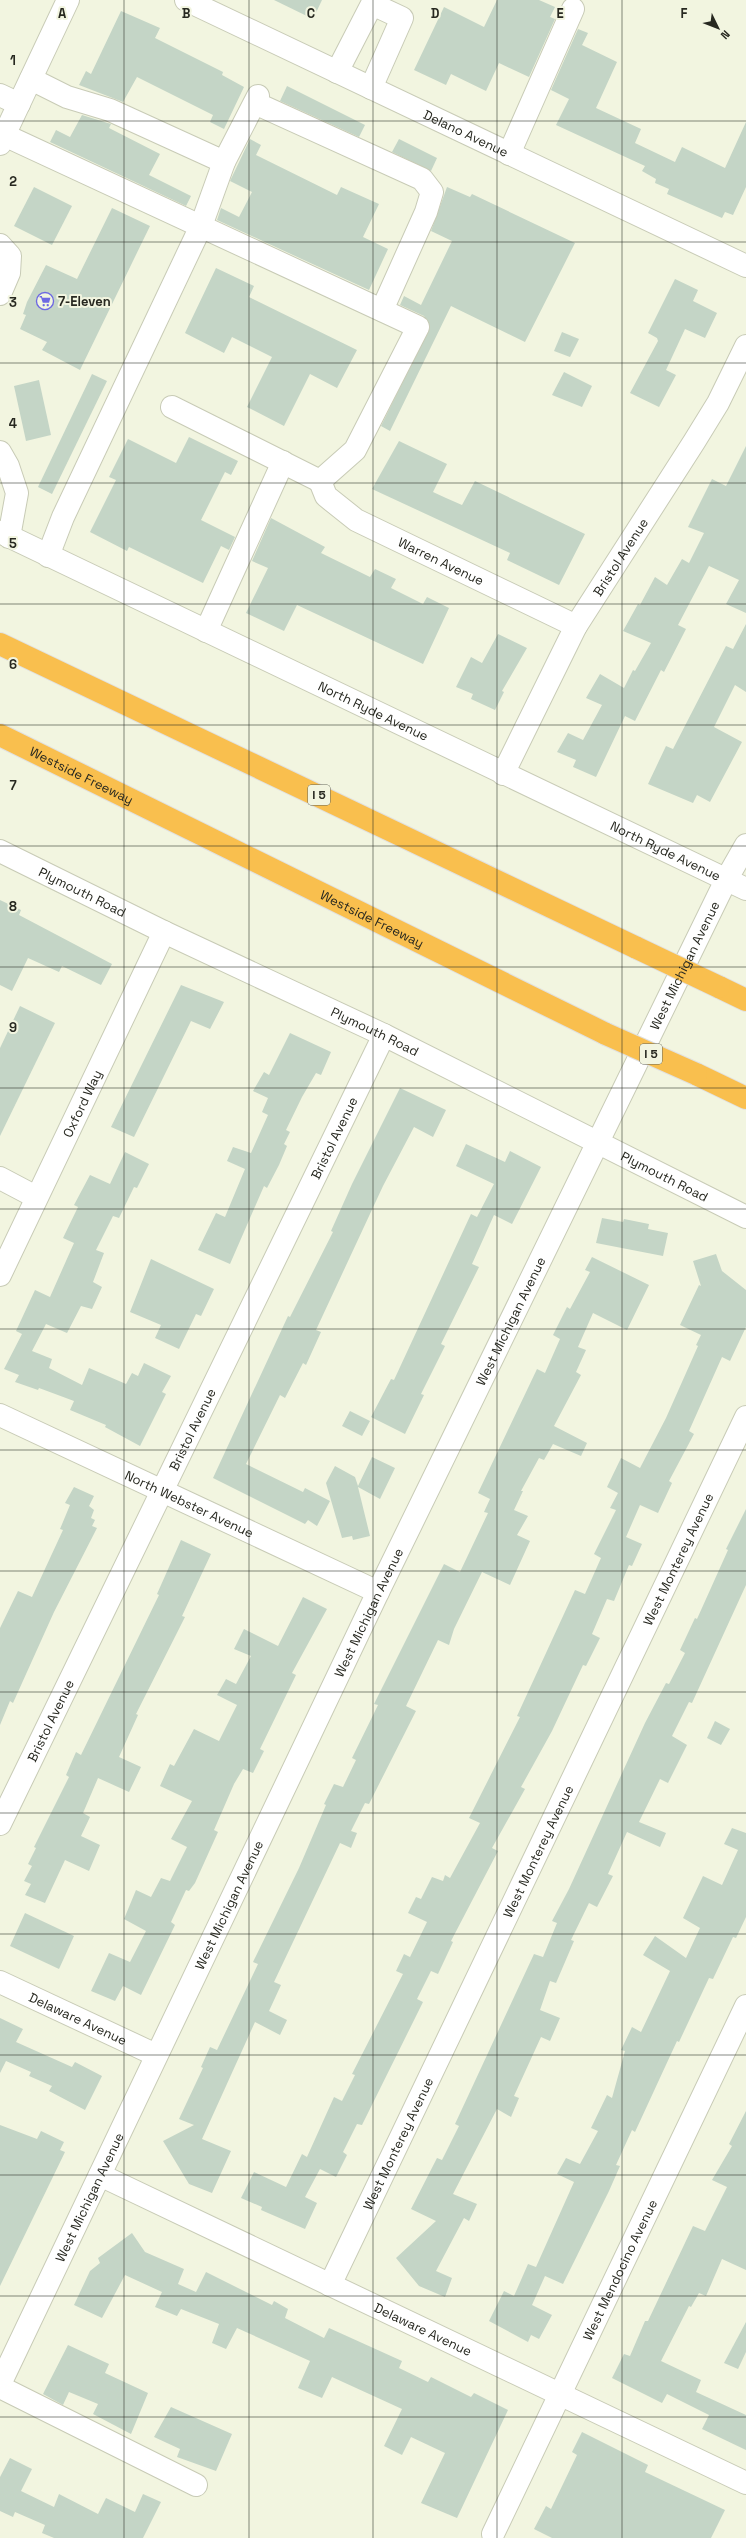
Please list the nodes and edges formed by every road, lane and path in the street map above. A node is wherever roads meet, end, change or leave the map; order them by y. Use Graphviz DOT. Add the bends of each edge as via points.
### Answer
graph roads {
  1 [pos="68,0"];
  2 [pos="186,0"];
  3 [pos="573,9"];
  4 [pos="337,72"];
  5 [pos="31,79"];
  6 [pos="371,88"];
  7 [pos="9,100"];
  8 [pos="2,139"];
  9 [pos="509,154"];
  10 [pos="224,162"];
  11 [pos="201,226"];
  12 [pos="0,245"];
  13 [pos="746,266"];
  14 [pos="0,294"];
  15 [pos="382,310"];
  16 [pos="746,346"];
  17 [pos="172,407"];
  18 [pos="0,452"];
  19 [pos="282,462"];
  20 [pos="320,481"];
  21 [pos="5,535"];
  22 [pos="48,556"];
  23 [pos="576,626"];
  24 [pos="206,631"];
  25 [pos="0,644"];
  26 [pos="0,736"];
  27 [pos="503,774"];
  28 [pos="746,845"];
  29 [pos="0,851"];
  30 [pos="726,880"];
  31 [pos="746,890"];
  32 [pos="164,932"];
  33 [pos="746,1000"];
  34 [pos="384,1034"];
  35 [pos="746,1098"];
  36 [pos="597,1140"];
  37 [pos="0,1178"];
  38 [pos="36,1197"];
  39 [pos="746,1218"];
  40 [pos="0,1275"];
  41 [pos="0,1415"];
  42 [pos="746,1417"];
  43 [pos="162,1492"];
  44 [pos="378,1592"];
  45 [pos="0,1824"];
  46 [pos="0,1982"];
  47 [pos="746,2006"];
  48 [pos="156,2056"];
  49 [pos="100,2175"];
  50 [pos="330,2285"];
  51 [pos="0,2384"];
  52 [pos="0,2387"];
  53 [pos="560,2394"];
  54 [pos="746,2483"];
  55 [pos="196,2485"];
  56 [pos="493,2534"];
  1 -- 5 [label="street"];
  2 -- 4 [label="street, Delano Avenue"];
  3 -- 9 [label="street"];
  4 -- 6 [label="street, Delano Avenue"];
  4 -- 6 [label="street" via="372,4 402,18"];
  5 -- 7 [label="street"];
  5 -- 10 [label="street" via="67,97 110,110"];
  6 -- 9 [label="street, Delano Avenue"];
  7 -- 8 [label="street"];
  8 -- 11 [label="street"];
  9 -- 13 [label="street, Delano Avenue"];
  10 -- 11 [label="street"];
  10 -- 15 [label="street" via="257,100 422,179 432,192 426,212"];
  11 -- 15 [label="street"];
  11 -- 22 [label="street"];
  12 -- 14 [label="street" via="10,256 9,273"];
  15 -- 20 [label="street" via="418,327 355,450"];
  16 -- 23 [label="street, Bristol Avenue" via="718,403 698,436"];
  17 -- 19 [label="street"];
  18 -- 21 [label="street" via="8,466 17,493"];
  19 -- 20 [label="street"];
  19 -- 24 [label="street"];
  20 -- 23 [label="street, Warren Avenue" via="326,496 356,520"];
  21 -- 22 [label="street, North Ryde Avenue"];
  22 -- 24 [label="street, North Ryde Avenue"];
  23 -- 27 [label="street, Bristol Avenue"];
  24 -- 27 [label="street, North Ryde Avenue"];
  25 -- 33 [label="highway, I 5, bridge"];
  26 -- 35 [label="highway, Westside Freeway / I 5, bridge" via="606,1034"];
  27 -- 30 [label="street, North Ryde Avenue"];
  28 -- 30 [label="street, West Michigan Avenue"];
  29 -- 32 [label="street, Plymouth Road"];
  30 -- 31 [label="street, North Ryde Avenue"];
  30 -- 36 [label="street, West Michigan Avenue"];
  32 -- 34 [label="street, Plymouth Road"];
  32 -- 38 [label="street, Oxford Way"];
  34 -- 36 [label="street, Plymouth Road"];
  34 -- 43 [label="street, Bristol Avenue"];
  36 -- 39 [label="street, Plymouth Road"];
  36 -- 44 [label="street, West Michigan Avenue"];
  37 -- 38 [label="street"];
  38 -- 40 [label="street, Oxford Way"];
  41 -- 43 [label="street, North Webster Avenue"];
  42 -- 50 [label="street, West Monterey Avenue"];
  43 -- 44 [label="street, North Webster Avenue"];
  43 -- 45 [label="street, Bristol Avenue"];
  44 -- 48 [label="street, West Michigan Avenue"];
  46 -- 48 [label="street, Delaware Avenue"];
  47 -- 53 [label="street, West Mendocino Avenue"];
  48 -- 49 [label="street, West Michigan Avenue"];
  49 -- 50 [label="street, Delaware Avenue"];
  49 -- 51 [label="street, West Michigan Avenue"];
  50 -- 53 [label="street, Delaware Avenue"];
  52 -- 55 [label="street"];
  53 -- 54 [label="street, Delaware Avenue"];
  53 -- 56 [label="street, West Mendocino Avenue"];
}
